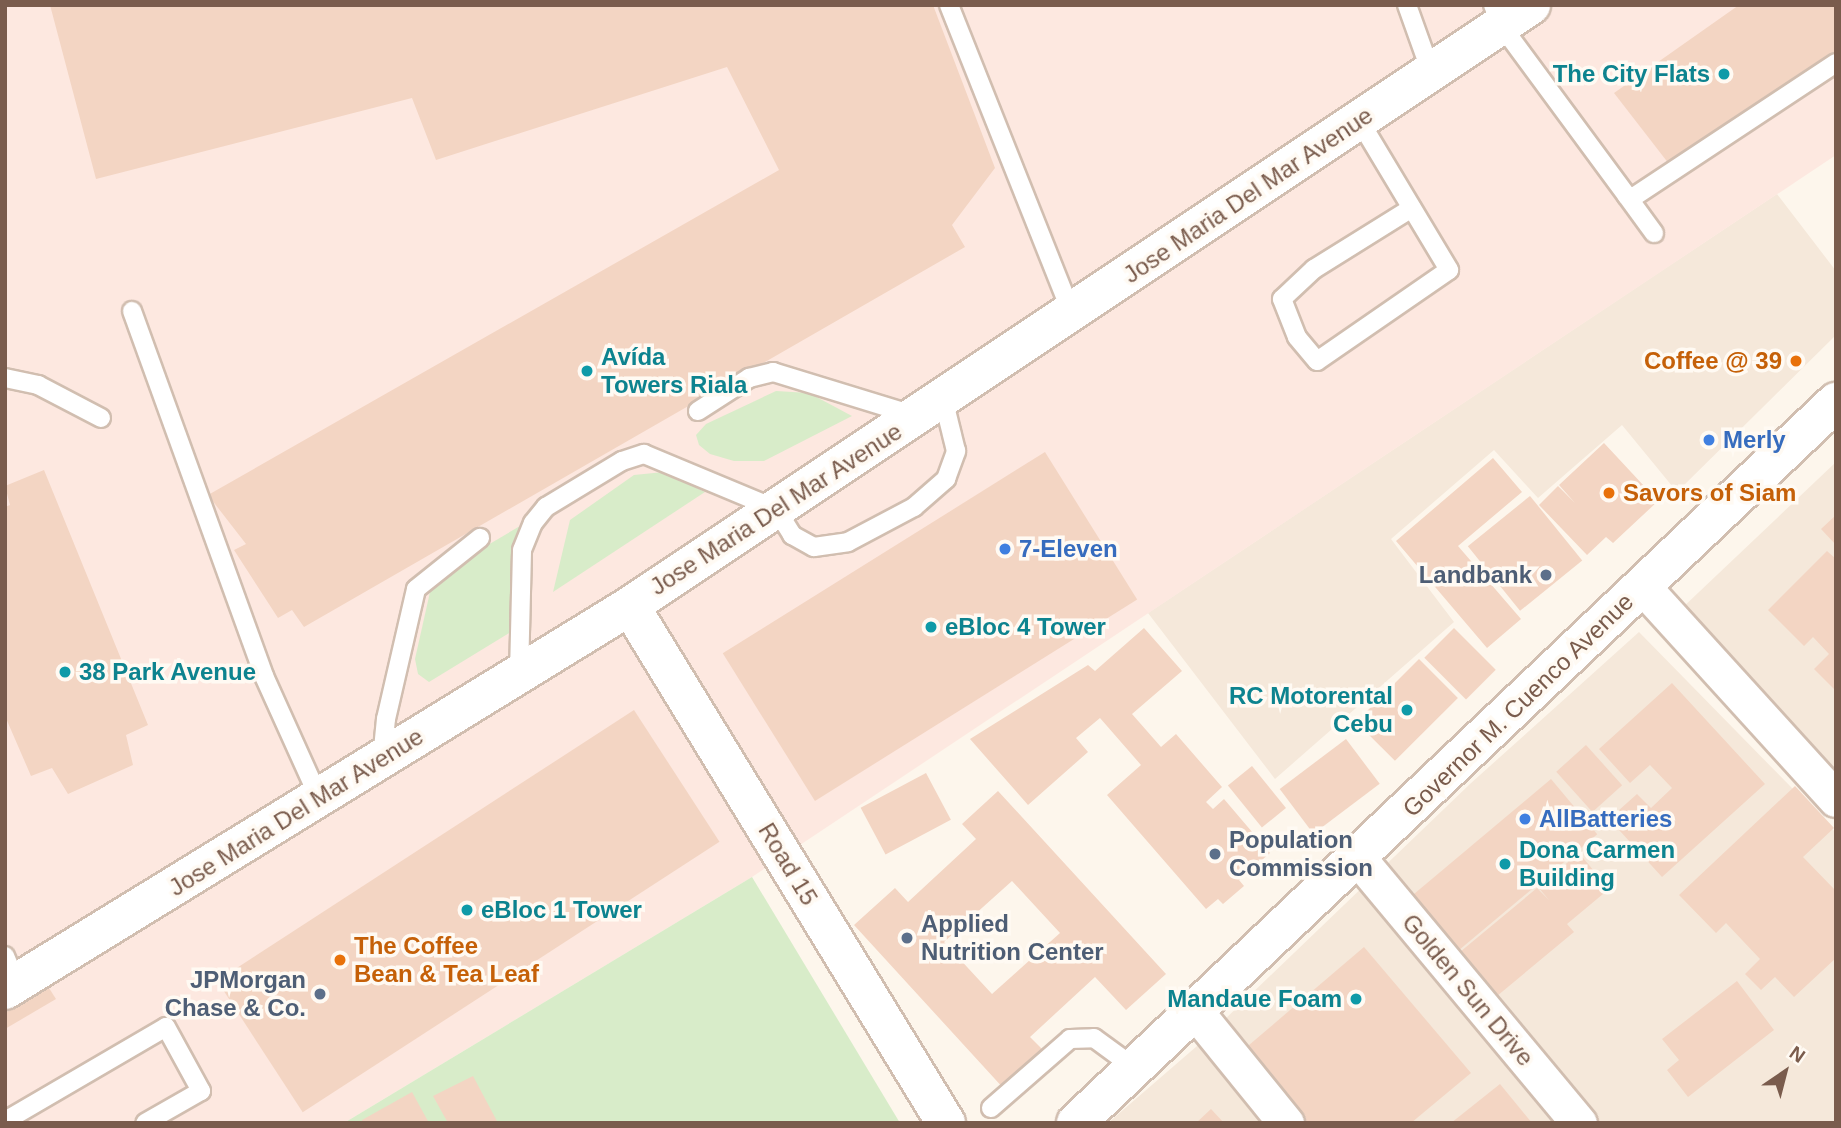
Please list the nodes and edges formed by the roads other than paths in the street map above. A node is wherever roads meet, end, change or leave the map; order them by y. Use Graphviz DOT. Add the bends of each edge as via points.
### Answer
graph roads {
  1 [pos="948,5"];
  2 [pos="1407,5"];
  3 [pos="1508,12"];
  4 [pos="1836,63"];
  5 [pos="1431,72"];
  6 [pos="1359,120"];
  7 [pos="1627,195"];
  8 [pos="1412,208"];
  9 [pos="1654,233"];
  10 [pos="132,311"];
  11 [pos="1072,314"];
  12 [pos="5,378"];
  13 [pos="1836,401"];
  14 [pos="930,407"];
  15 [pos="698,411"];
  16 [pos="101,418"];
  17 [pos="776,509"];
  18 [pos="480,538"];
  19 [pos="1642,586"];
  20 [pos="629,606"];
  21 [pos="519,674"];
  22 [pos="382,759"];
  23 [pos="319,798"];
  24 [pos="1836,799"];
  25 [pos="1358,858"];
  26 [pos="9,976"];
  27 [pos="1196,1012"];
  28 [pos="1135,1068"];
  29 [pos="991,1108"];
  30 [pos="5,1121"];
  31 [pos="145,1123"];
  32 [pos="946,1123"];
  33 [pos="1076,1123"];
  34 [pos="1286,1123"];
  35 [pos="1579,1123"];
  1 -- 11 [label="lane"];
  2 -- 5 [label="lane"];
  3 -- 5 [label="street, Jose Maria Del Mar Avenue"];
  3 -- 7 [label="lane"];
  4 -- 7 [label="lane" via="1635,196"];
  5 -- 6 [label="street, Jose Maria Del Mar Avenue"];
  6 -- 8 [label="lane"];
  6 -- 11 [label="street, Jose Maria Del Mar Avenue"];
  7 -- 9 [label="lane"];
  8 -- 8 [label="lane" via="1449,270 1317,362 1297,337 1282,299 1314,269"];
  10 -- 23 [label="lane" via="264,676"];
  11 -- 14 [label="street, Jose Maria Del Mar Avenue"];
  12 -- 16 [label="lane" via="38,385"];
  13 -- 19 [label="street, Governor M. Cuenco Avenue"];
  14 -- 15 [label="lane" via="773,372 748,378"];
  14 -- 17 [label="street, Jose Maria Del Mar Avenue"];
  14 -- 17 [label="lane" via="956,451 946,479 914,507 848,542 814,547 792,535"];
  17 -- 20 [label="street, Jose Maria Del Mar Avenue"];
  17 -- 21 [label="lane" via="643,454 622,461 546,507 533,523 523,550"];
  18 -- 22 [label="lane" via="416,589 386,719"];
  19 -- 24 [label="street"];
  19 -- 25 [label="street, Governor M. Cuenco Avenue"];
  20 -- 21 [label="street, Jose Maria Del Mar Avenue"];
  20 -- 32 [label="street, Road 15"];
  21 -- 22 [label="street, Jose Maria Del Mar Avenue"];
  22 -- 23 [label="street, Jose Maria Del Mar Avenue"];
  23 -- 26 [label="street, Jose Maria Del Mar Avenue"];
  25 -- 27 [label="street, Governor M. Cuenco Avenue"];
  25 -- 35 [label="street, Golden Sun Drive"];
  27 -- 28 [label="street, Governor M. Cuenco Avenue"];
  27 -- 34 [label="street"];
  28 -- 29 [label="lane" via="1094,1038 1070,1039"];
  28 -- 33 [label="street, Governor M. Cuenco Avenue"];
  30 -- 31 [label="lane" via="166,1027 201,1091"];
}
